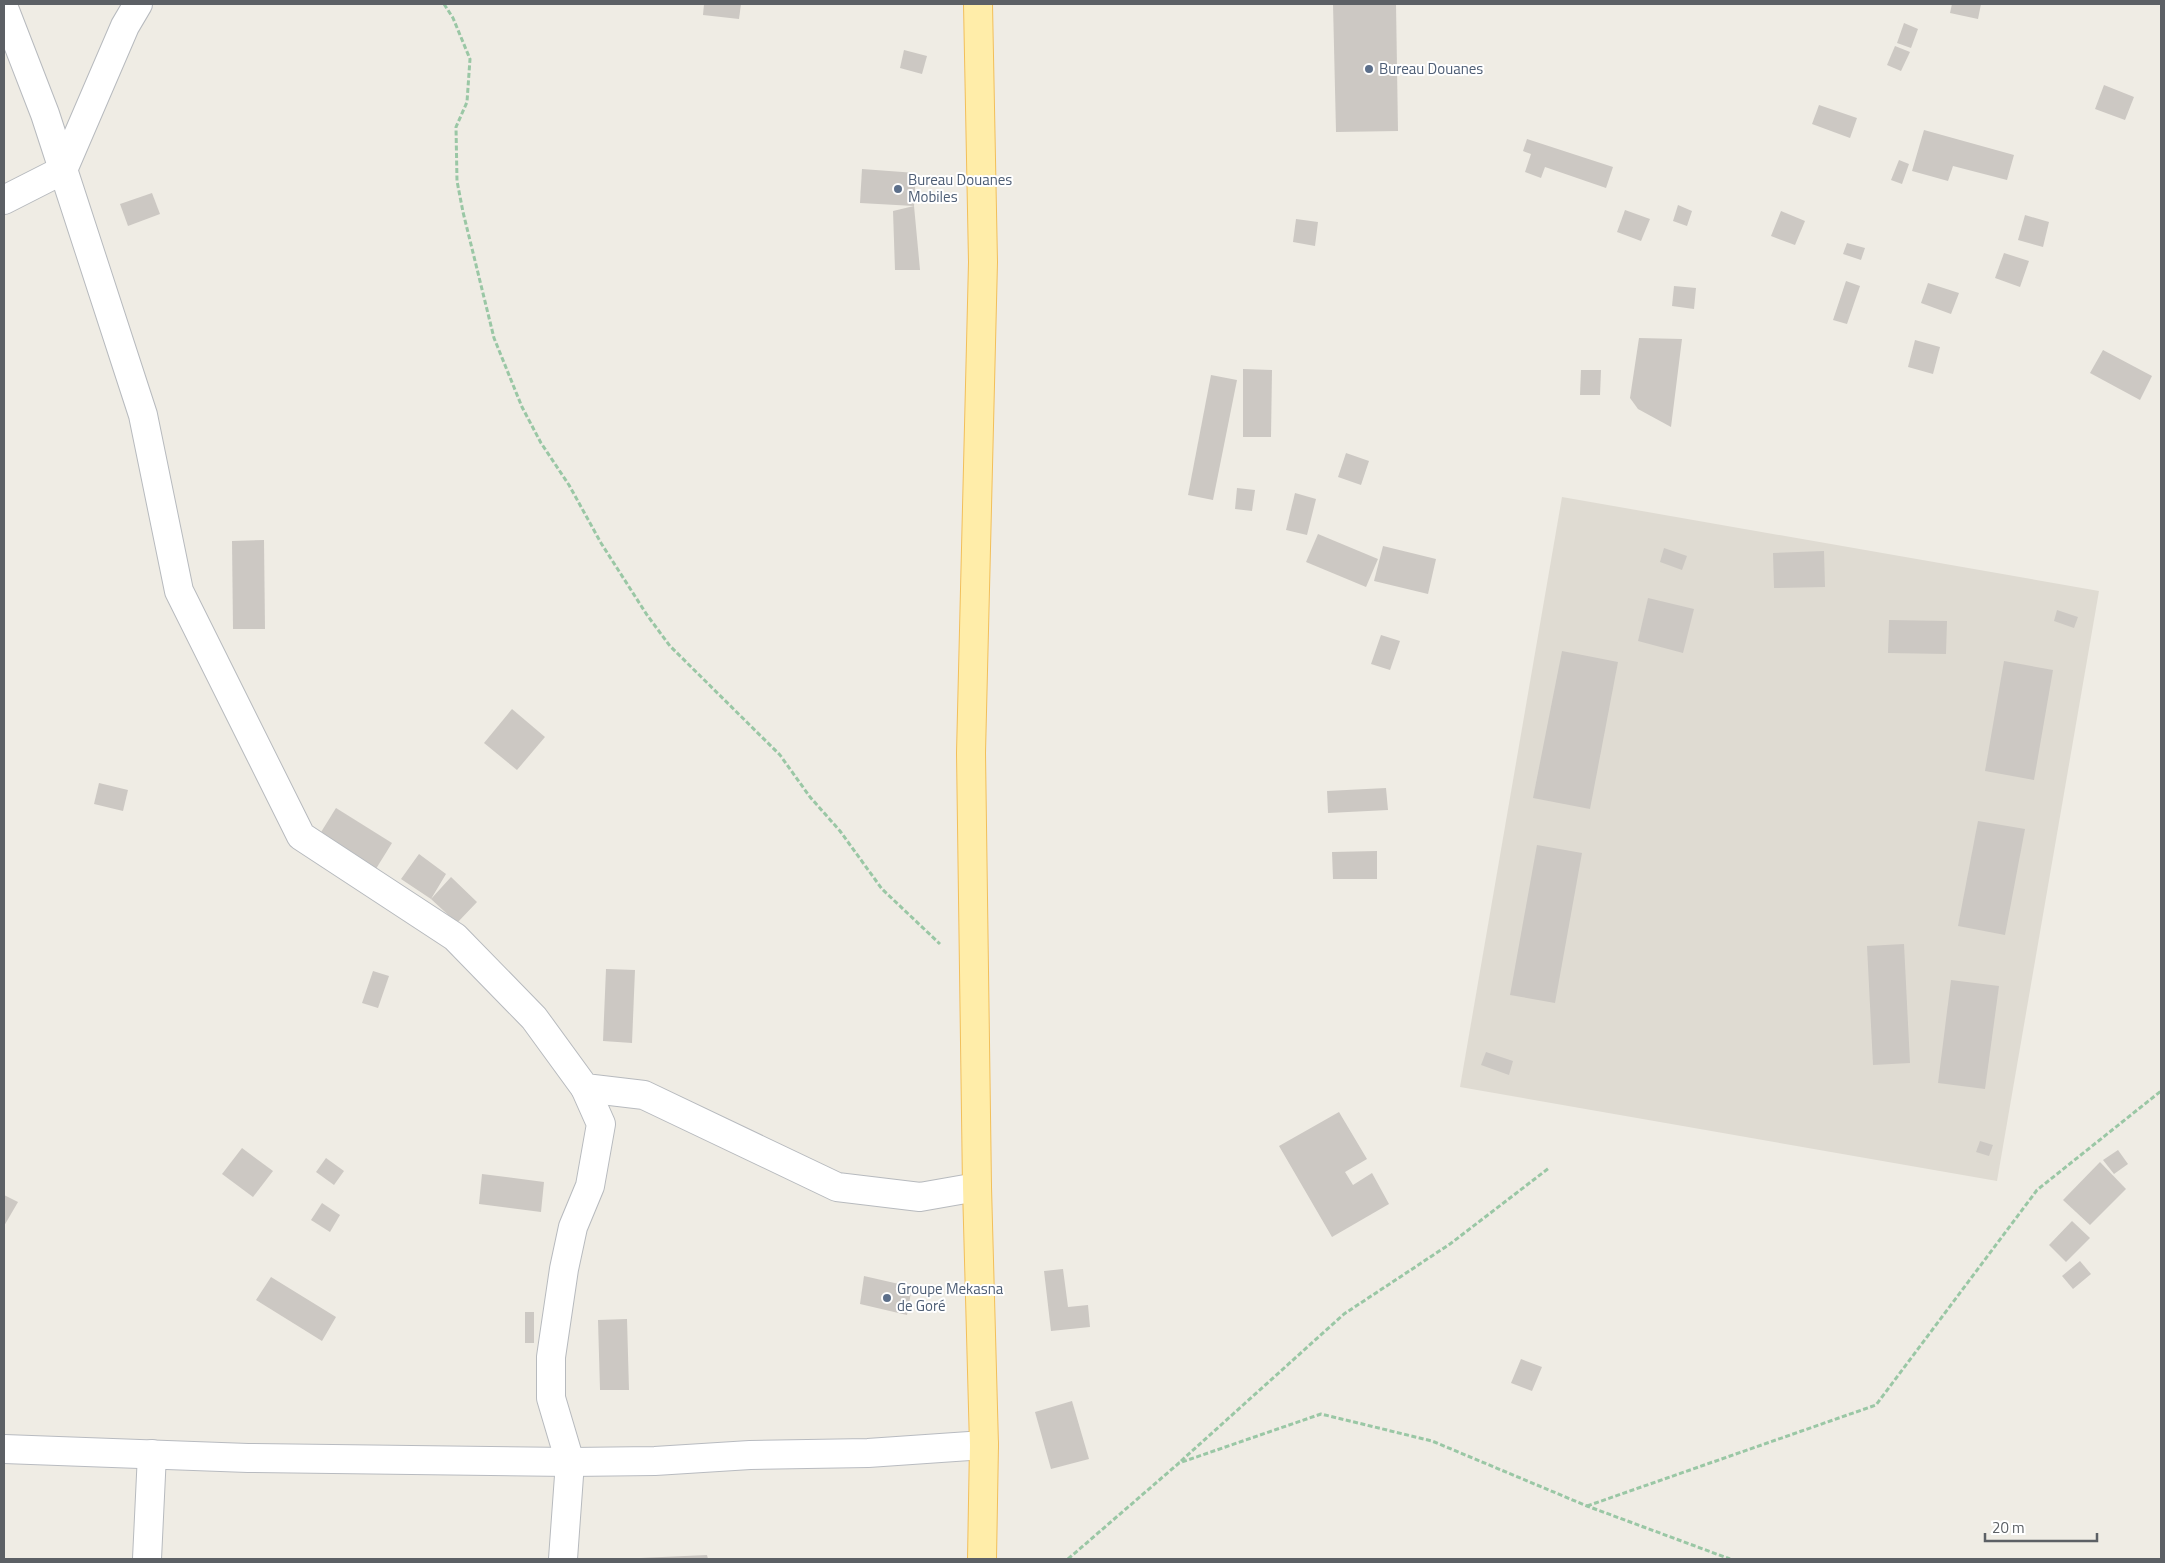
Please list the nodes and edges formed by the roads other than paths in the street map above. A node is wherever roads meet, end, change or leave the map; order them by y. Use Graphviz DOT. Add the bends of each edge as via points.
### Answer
graph roads {
  1 [pos="138,4"];
  2 [pos="978,4"];
  3 [pos="4,8"];
  4 [pos="63,170"];
  5 [pos="4,200"];
  6 [pos="585,1088"];
  7 [pos="977,1187"];
  8 [pos="984,1445"];
  9 [pos="7,1446"];
  10 [pos="152,1454"];
  11 [pos="570,1462"];
  12 [pos="147,1559"];
  13 [pos="563,1559"];
  14 [pos="982,1559"];
  1 -- 4 [label="street" via="125,26"];
  2 -- 7 [label="main road" via="983,262 971,744"];
  3 -- 4 [label="street"];
  4 -- 5 [label="street"];
  4 -- 6 [label="street" via="143,415 179,591 301,836 455,937 534,1018"];
  6 -- 7 [label="street" via="644,1095 837,1187 920,1197"];
  6 -- 11 [label="street" via="601,1124 590,1186 573,1227 551,1357 550,1398"];
  7 -- 8 [label="main road"];
  8 -- 11 [label="street" via="868,1453 750,1454 654,1461"];
  8 -- 14 [label="main road"];
  9 -- 10 [label="street"];
  10 -- 11 [label="street"];
  10 -- 12 [label="street"];
  11 -- 13 [label="street"];
}
